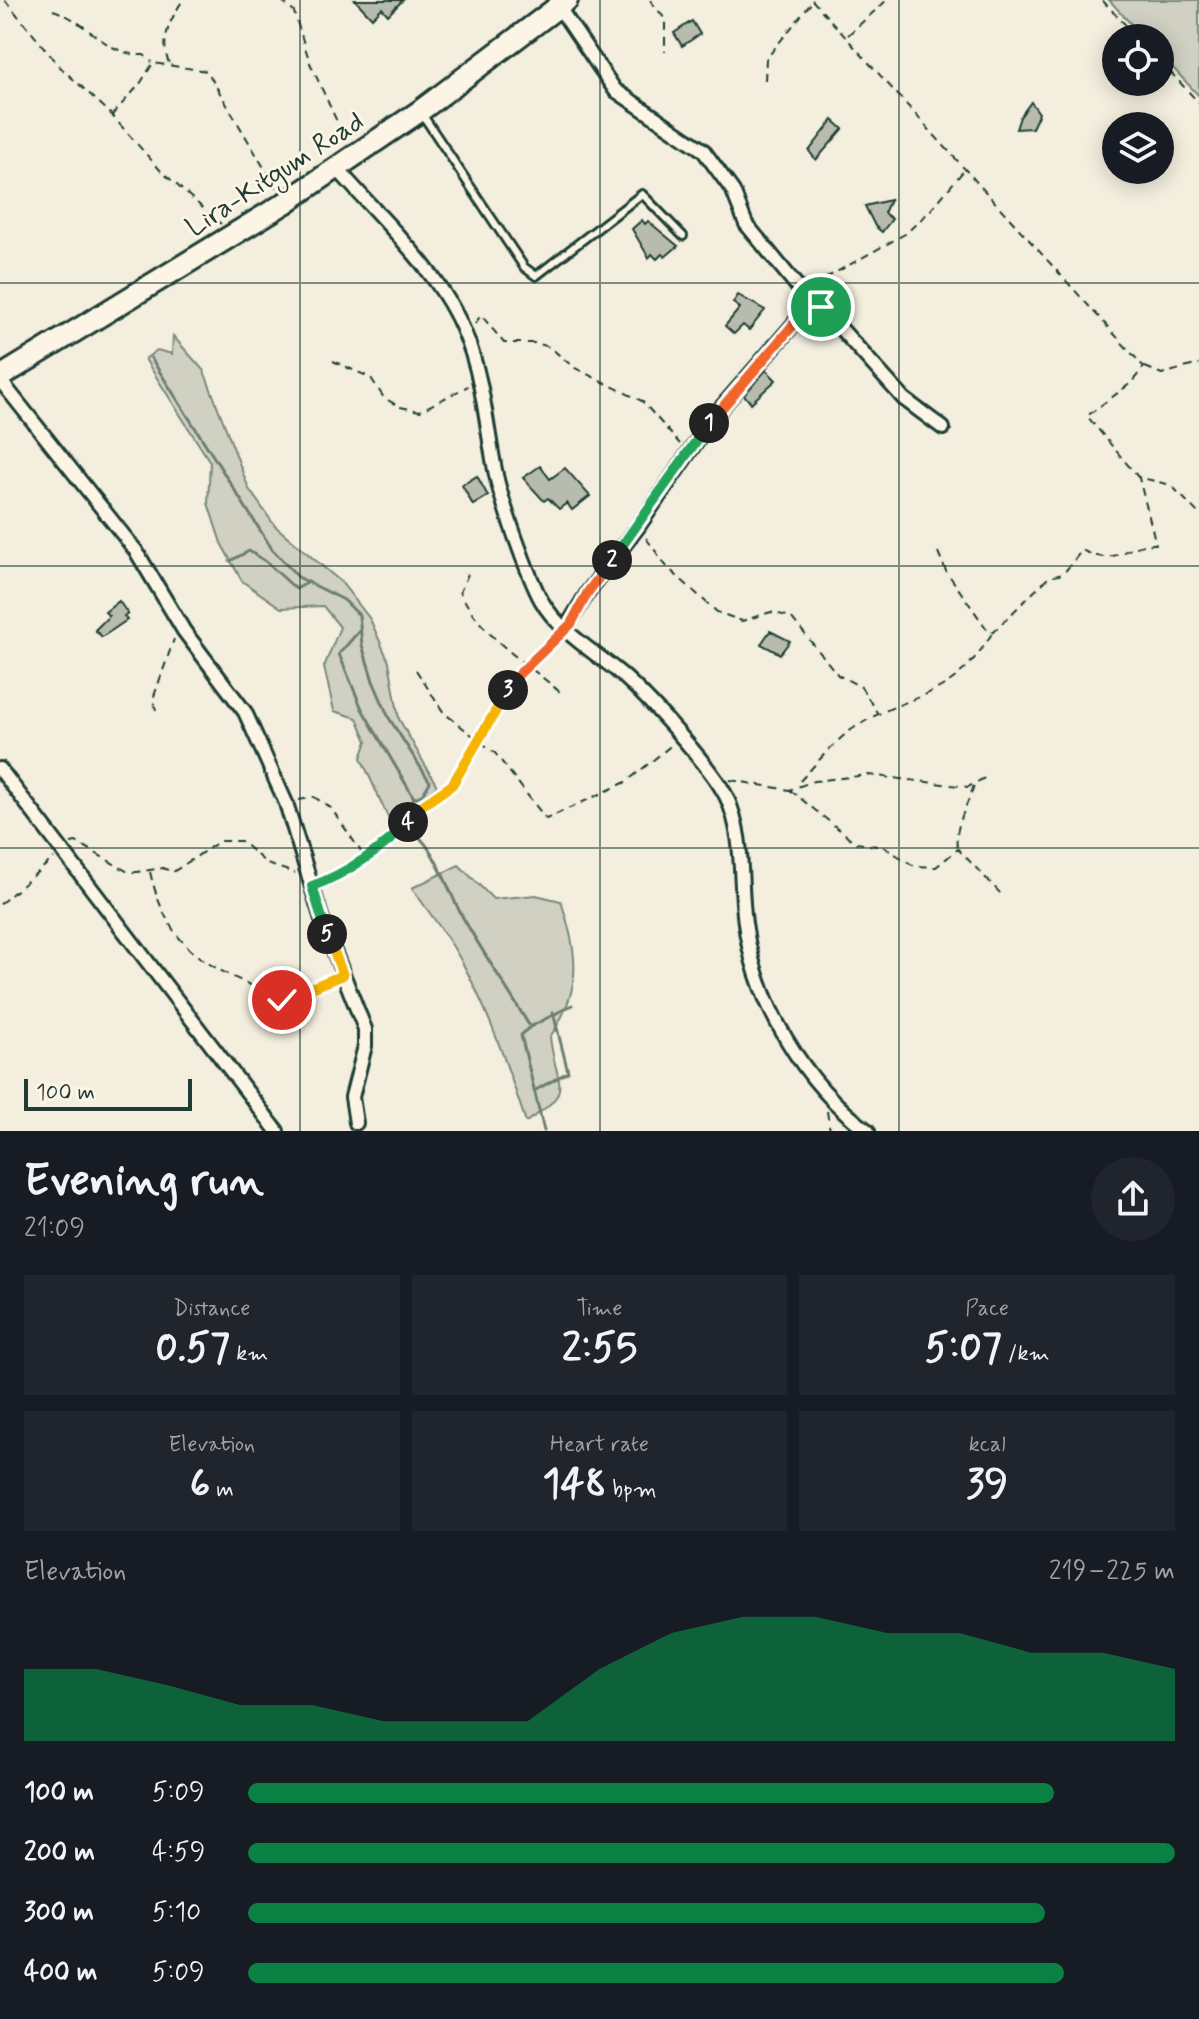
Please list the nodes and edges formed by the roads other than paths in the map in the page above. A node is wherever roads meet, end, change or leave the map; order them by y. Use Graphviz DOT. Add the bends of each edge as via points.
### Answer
graph roads {
  1 [pos="563,3"];
  2 [pos="420,111"];
  3 [pos="336,167"];
  4 [pos="683,236"];
  5 [pos="813,302"];
  6 [pos="0,378"];
  7 [pos="943,428"];
  8 [pos="565,630"];
  9 [pos="0,769"];
  10 [pos="356,1123"];
  11 [pos="277,1131"];
  12 [pos="868,1131"];
  1 -- 2 [label="main road, Lira-Kitgum Road"];
  1 -- 5 [label="street" via="615,90 690,139 715,163 746,224"];
  2 -- 3 [label="main road, Lira-Kitgum Road"];
  2 -- 4 [label="lane" via="524,267 536,276 642,194"];
  3 -- 6 [label="main road, Lira-Kitgum Road"];
  3 -- 8 [label="street" via="437,285 466,336 500,487 536,589"];
  5 -- 7 [label="street" via="904,399"];
  5 -- 8 [label="street" via="737,386"];
  6 -- 10 [label="street" via="136,551 184,631 245,712 286,803 365,1029 352,1097"];
  8 -- 12 [label="street" via="628,680 726,797 740,845 748,942 762,986 808,1075"];
  9 -- 11 [label="street"];
}
